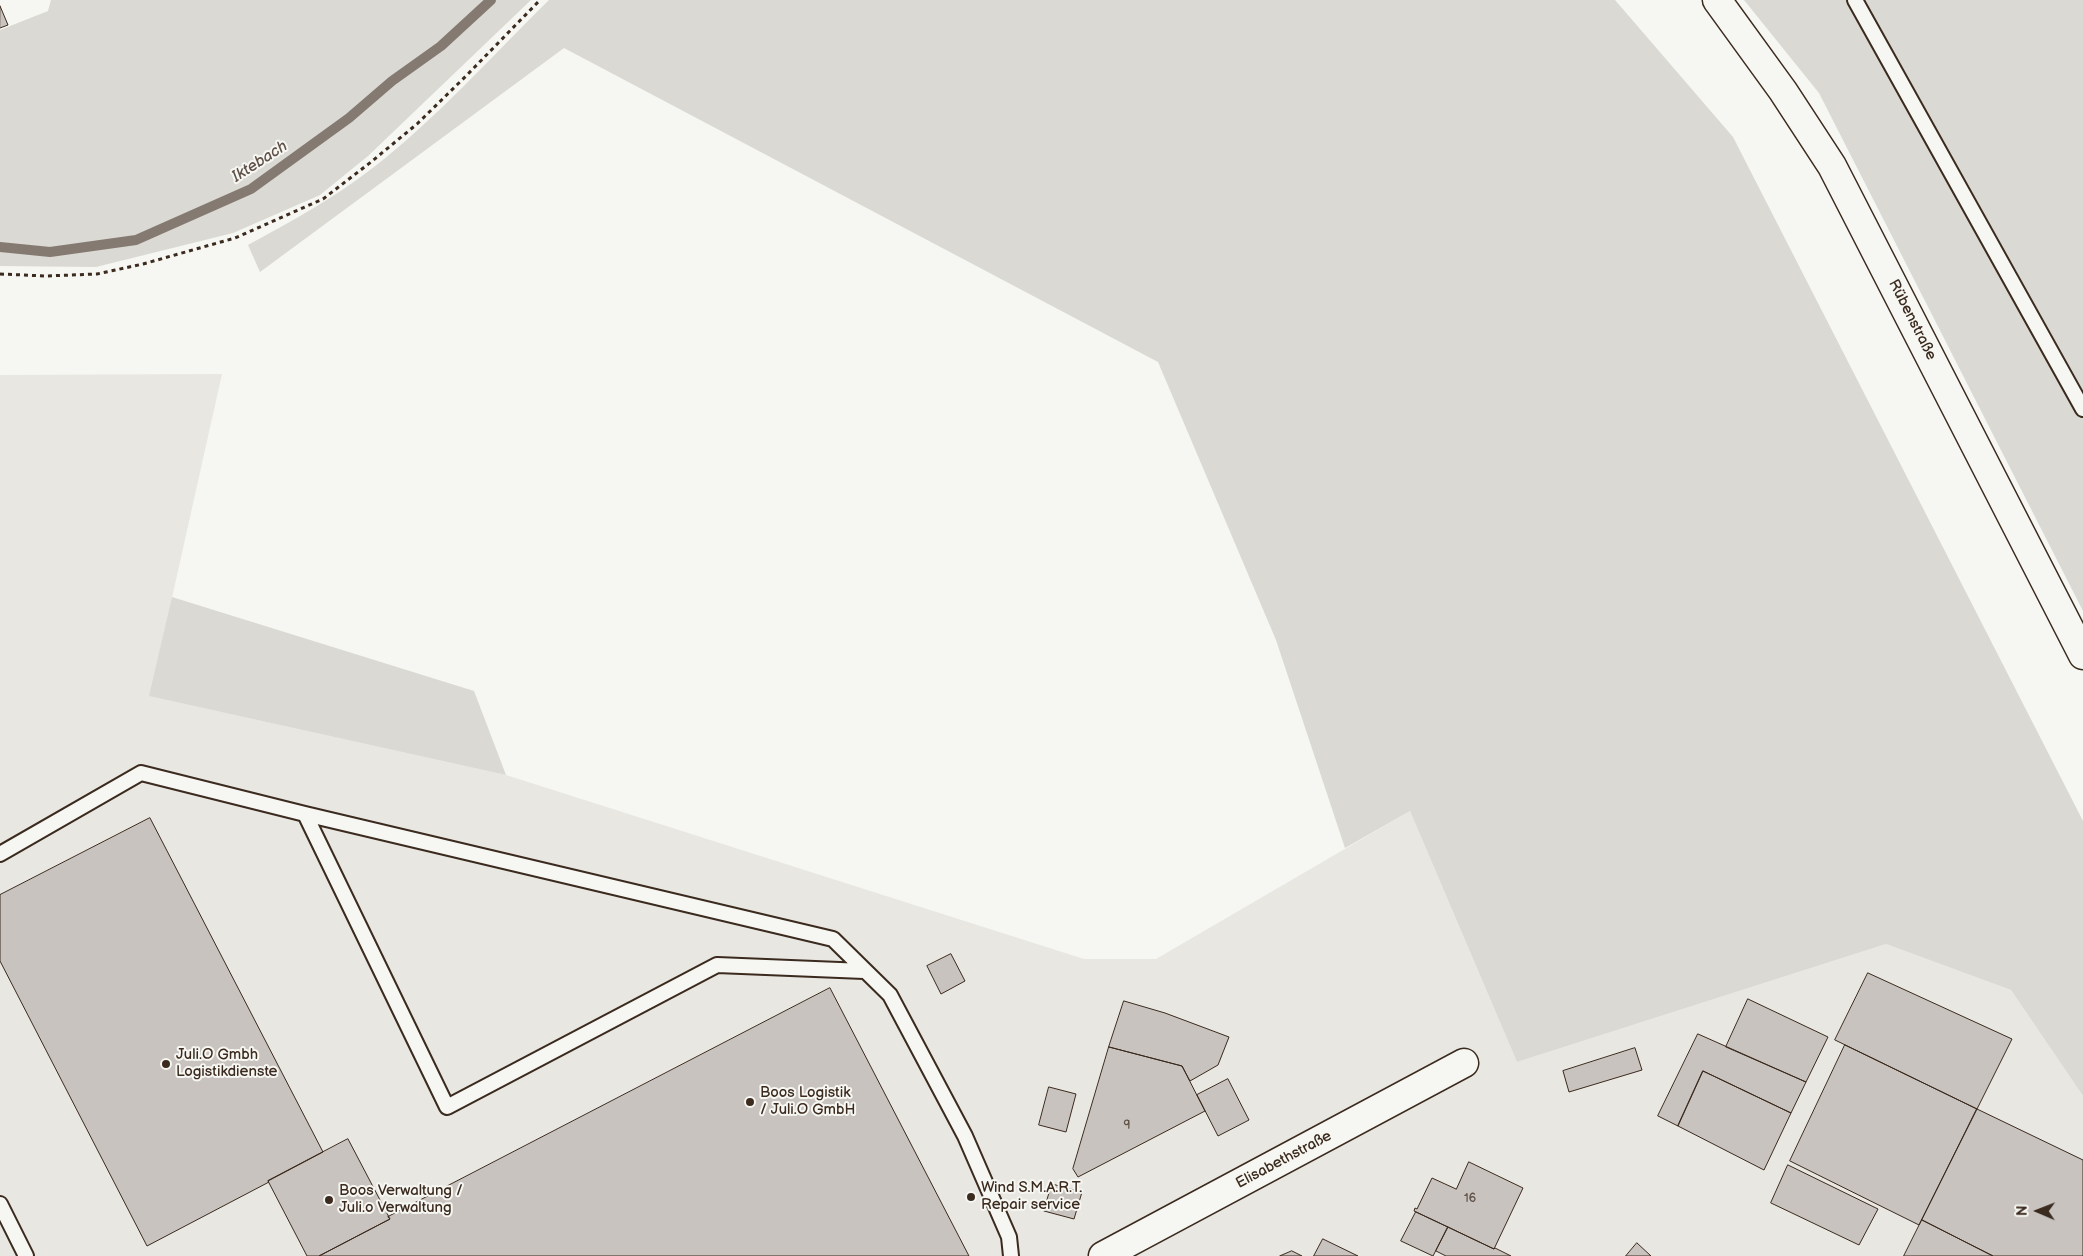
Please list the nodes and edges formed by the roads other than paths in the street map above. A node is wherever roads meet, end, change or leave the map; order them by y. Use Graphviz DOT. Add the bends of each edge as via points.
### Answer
graph roads {
  1 [pos="1717,0"];
  2 [pos="1855,0"];
  3 [pos="2083,409"];
  4 [pos="2083,655"];
  5 [pos="305,814"];
  6 [pos="2,850"];
  7 [pos="864,971"];
  8 [pos="1464,1063"];
  9 [pos="0,1204"];
  10 [pos="26,1256"];
  11 [pos="1011,1256"];
  12 [pos="1103,1256"];
  1 -- 4 [label="street, Rübenstraße" via="1832,166"];
  2 -- 3 [label="lane"];
  5 -- 6 [label="lane" via="141,773"];
  5 -- 7 [label="lane" via="833,939"];
  5 -- 7 [label="lane" via="447,1107 717,965"];
  7 -- 11 [label="lane" via="890,995 965,1136 1009,1237"];
  8 -- 12 [label="street, Elisabethstraße"];
  9 -- 10 [label="lane"];
}
